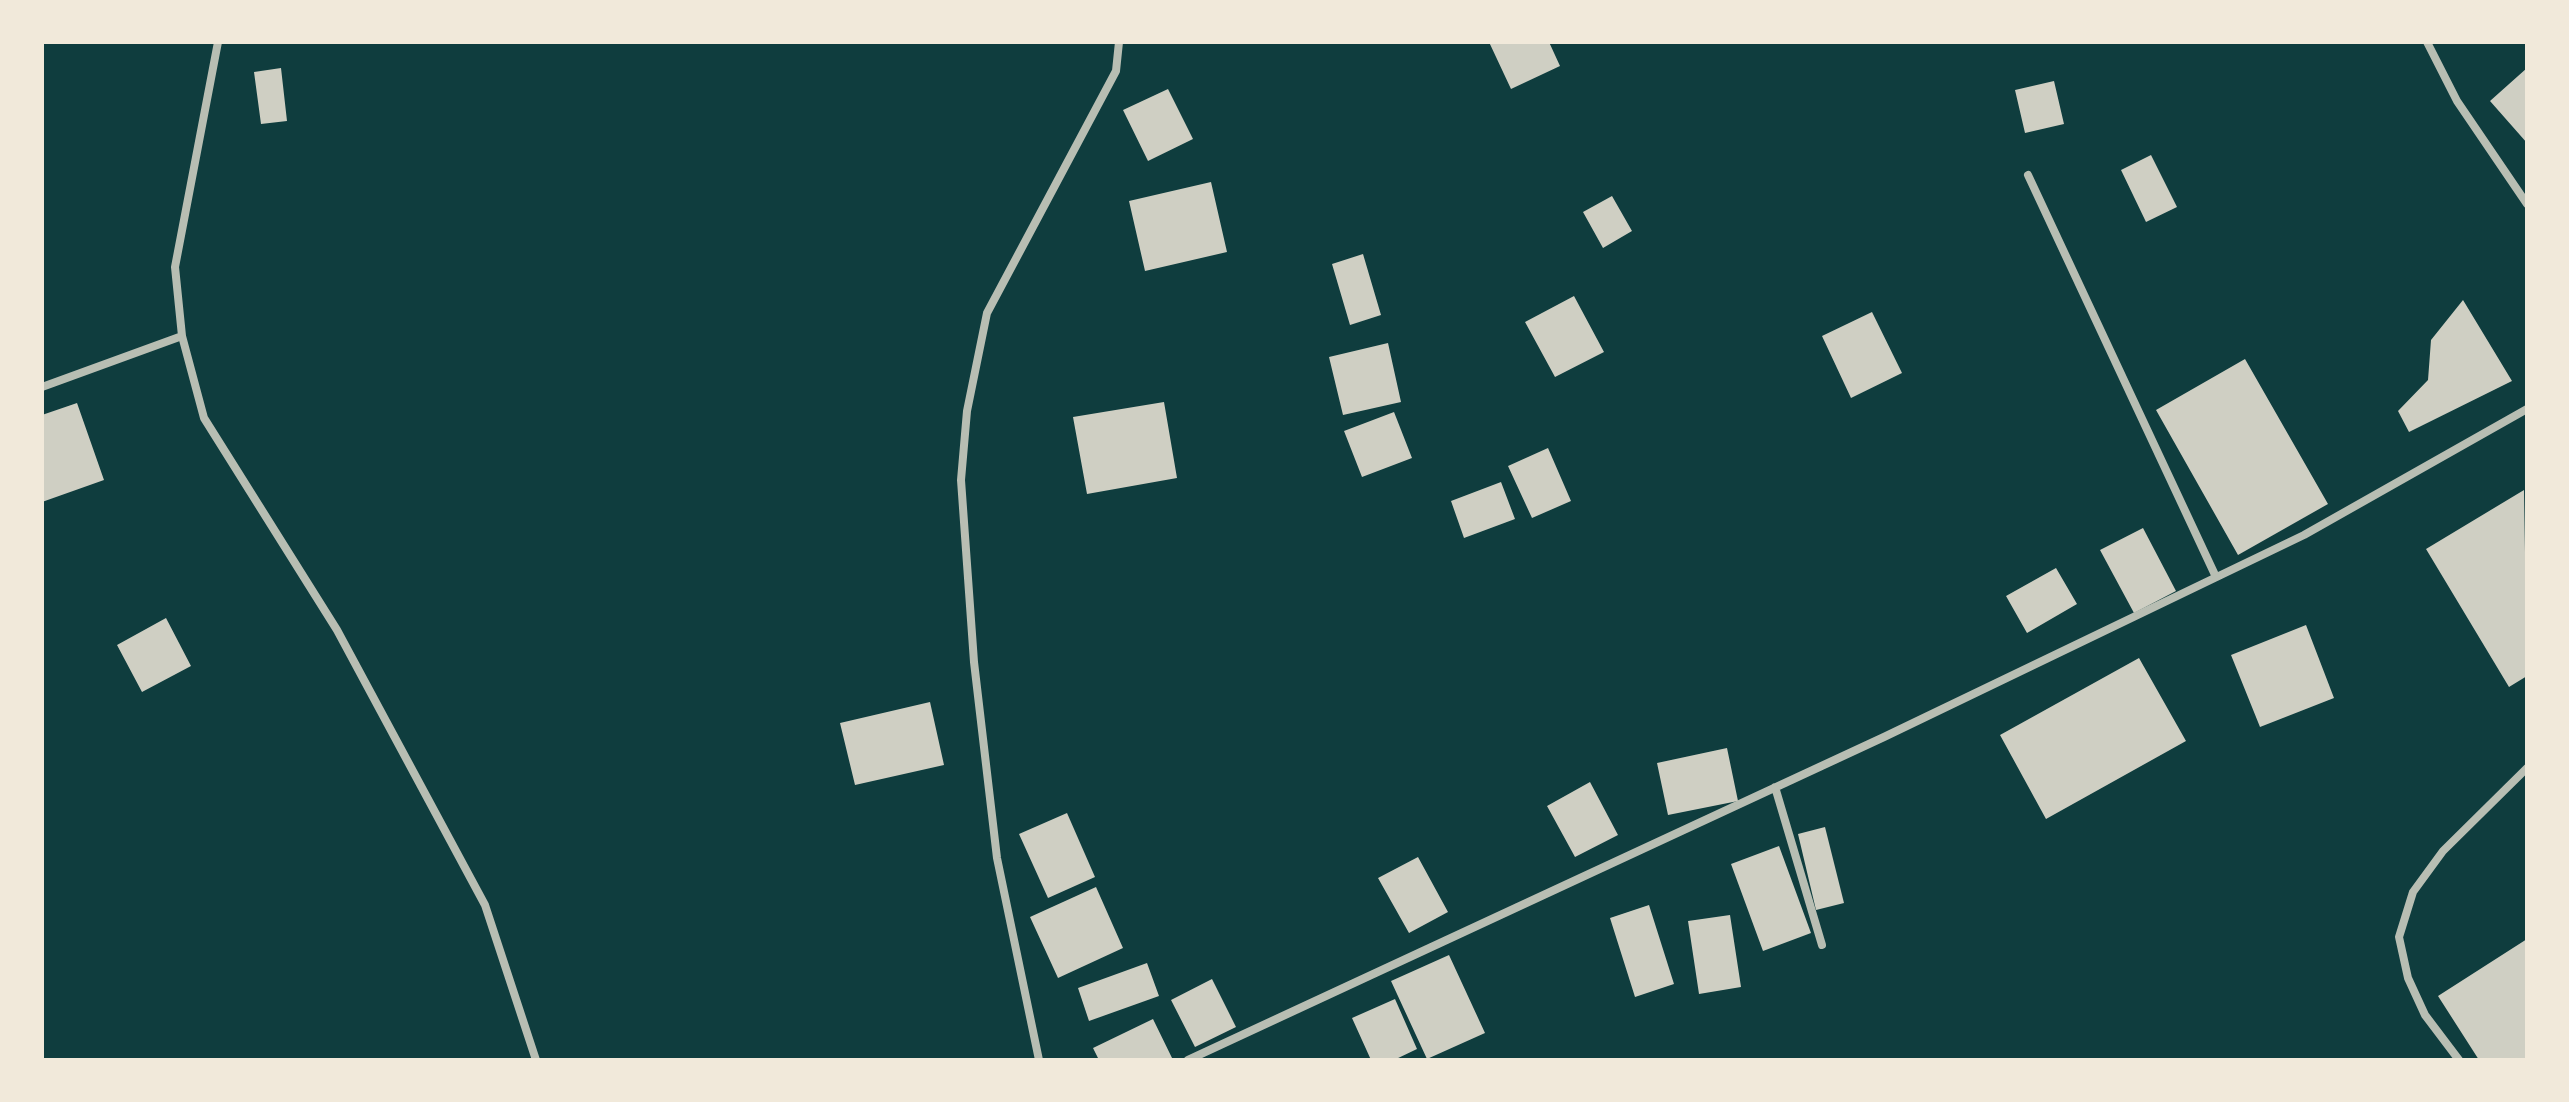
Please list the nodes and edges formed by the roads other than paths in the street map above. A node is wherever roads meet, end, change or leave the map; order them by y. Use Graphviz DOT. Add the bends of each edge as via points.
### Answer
graph roads {
  1 [pos="218,42"];
  2 [pos="1119,42"];
  3 [pos="2427,42"];
  4 [pos="2028,175"];
  5 [pos="2527,204"];
  6 [pos="182,336"];
  7 [pos="42,387"];
  8 [pos="2527,409"];
  9 [pos="2216,577"];
  10 [pos="2527,768"];
  11 [pos="1775,787"];
  12 [pos="1822,945"];
  13 [pos="536,1060"];
  14 [pos="1039,1060"];
  15 [pos="1188,1060"];
  16 [pos="2459,1060"];
  1 -- 6 [label="street" via="175,267"];
  2 -- 14 [label="street" via="1116,71 987,313 962,466 974,662 997,858"];
  3 -- 5 [label="street" via="2457,101"];
  4 -- 9 [label="street"];
  6 -- 7 [label="street"];
  6 -- 13 [label="street" via="204,418 337,630 485,905"];
  8 -- 9 [label="street" via="2304,535"];
  9 -- 11 [label="street"];
  10 -- 16 [label="street" via="2435,861 2413,892 2399,937 2408,978 2425,1015"];
  11 -- 12 [label="street"];
  11 -- 15 [label="street"];
}
